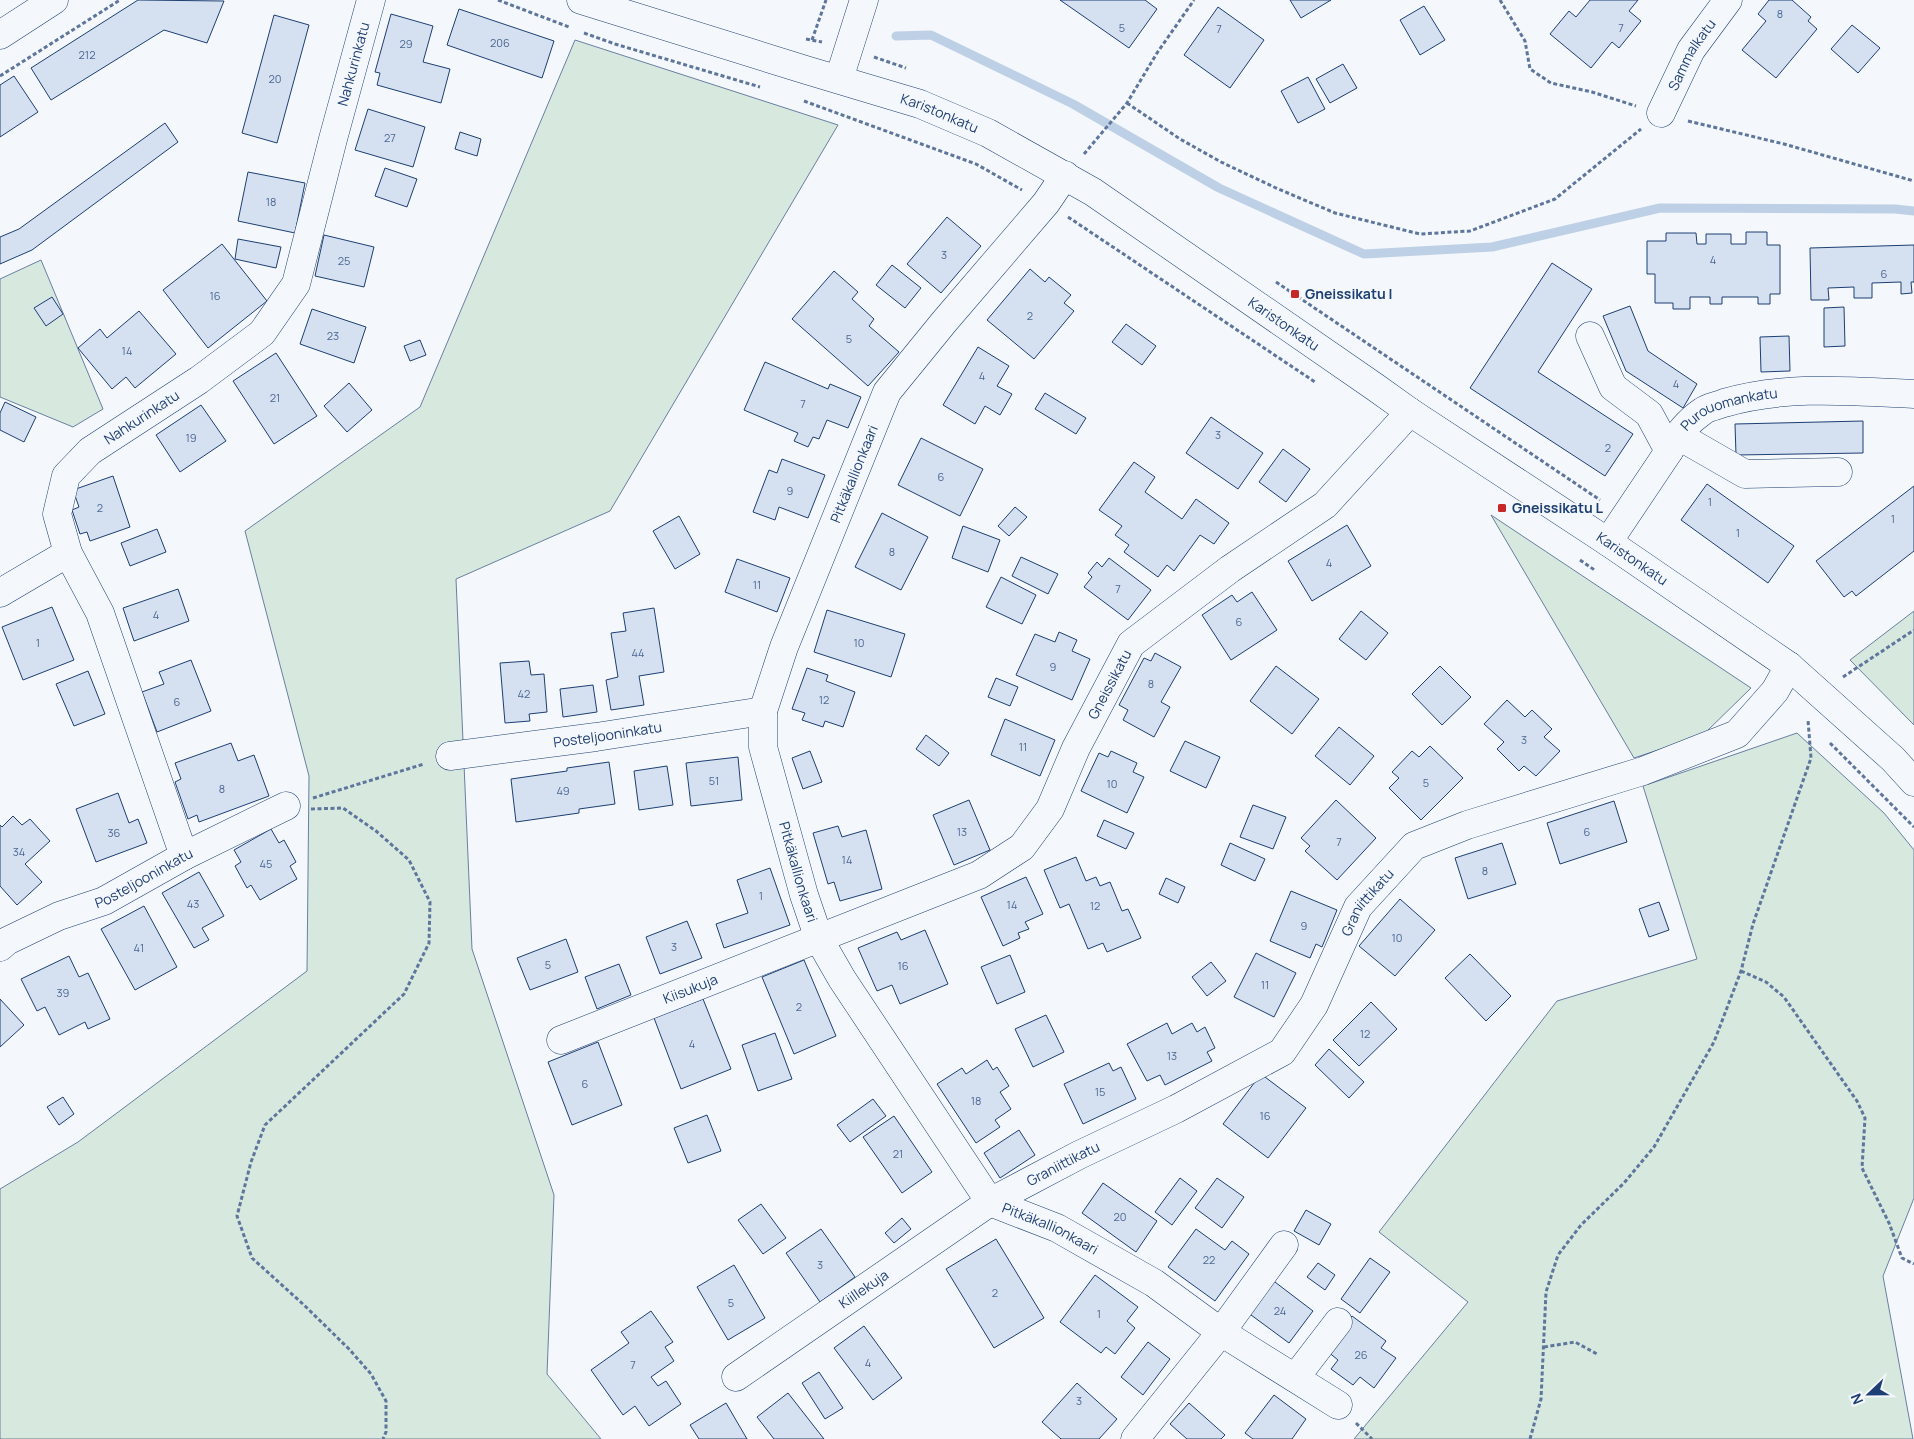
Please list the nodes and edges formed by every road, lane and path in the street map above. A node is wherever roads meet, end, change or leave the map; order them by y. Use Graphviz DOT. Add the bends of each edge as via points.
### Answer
graph roads {
  1 [pos="54,0"];
  2 [pos="120,0"];
  3 [pos="371,0"];
  4 [pos="498,0"];
  5 [pos="581,0"];
  6 [pos="864,0"];
  7 [pos="1194,0"];
  8 [pos="1728,0"];
  9 [pos="3,26"];
  10 [pos="570,27"];
  11 [pos="579,31"];
  12 [pos="0,76"];
  13 [pos="840,79"];
  14 [pos="763,88"];
  15 [pos="800,99"];
  16 [pos="1128,103"];
  17 [pos="1661,113"];
  18 [pos="1084,154"];
  19 [pos="1064,175"];
  20 [pos="1046,203"];
  21 [pos="1590,336"];
  22 [pos="1393,362"];
  23 [pos="1317,384"];
  24 [pos="1375,387"];
  25 [pos="1914,394"];
  26 [pos="1410,412"];
  27 [pos="1673,443"];
  28 [pos="1838,472"];
  29 [pos="1608,542"];
  30 [pos="68,553"];
  31 [pos="1574,556"];
  32 [pos="1598,572"];
  33 [pos="0,593"];
  34 [pos="1914,630"];
  35 [pos="1789,666"];
  36 [pos="1843,677"];
  37 [pos="1775,691"];
  38 [pos="764,711"];
  39 [pos="1807,721"];
  40 [pos="1814,728"];
  41 [pos="1828,741"];
  42 [pos="450,756"];
  43 [pos="1914,782"];
  44 [pos="286,806"];
  45 [pos="1914,827"];
  46 [pos="184,856"];
  47 [pos="819,939"];
  48 [pos="0,947"];
  49 [pos="1741,971"];
  50 [pos="561,1040"];
  51 [pos="990,1202"];
  52 [pos="1284,1245"];
  53 [pos="1914,1264"];
  54 [pos="1338,1322"];
  55 [pos="1221,1332"];
  56 [pos="1544,1347"];
  57 [pos="1597,1354"];
  58 [pos="736,1377"];
  59 [pos="1295,1378"];
  60 [pos="1338,1405"];
  61 [pos="383,1439"];
  62 [pos="1135,1439"];
  63 [pos="1530,1439"];
  1 -- 9 [label="street"];
  2 -- 12 [label="path"];
  3 -- 30 [label="street, Nahkurinkatu" via="296,284 262,333 199,380 90,451 66,476 57,514"];
  4 -- 10 [label="path"];
  5 -- 13 [label="street, Karistonkatu"];
  6 -- 13 [label="street"];
  7 -- 16 [label="path" via="1157,53"];
  8 -- 17 [label="street, Sammalkatu" via="1691,50"];
  11 -- 14 [label="path"];
  13 -- 19 [label="street, Karistonkatu" via="920,104 988,133"];
  15 -- 20 [label="path" via="976,164"];
  16 -- 17 [label="path" via="1221,162 1276,188 1336,213 1420,234 1470,231 1555,199"];
  16 -- 18 [label="path"];
  19 -- 20 [label="street, Pitkäkallionkaari"];
  19 -- 24 [label="street, Karistonkatu"];
  20 -- 23 [label="path"];
  20 -- 38 [label="street, Pitkäkallionkaari" via="887,392 784,647"];
  21 -- 27 [label="street" via="1613,387 1649,414"];
  22 -- 24 [label="path"];
  24 -- 26 [label="street, Karistonkatu"];
  25 -- 27 [label="street, Purouomankatu" via="1794,392 1743,398 1704,410 1682,428"];
  26 -- 29 [label="street, Karistonkatu"];
  26 -- 47 [label="street, Gneissikatu" via="1326,505 1230,569 1131,644 1076,748 1050,809 1022,847 979,875"];
  27 -- 28 [label="street" via="1746,474"];
  27 -- 29 [label="street, Purouomankatu"];
  29 -- 35 [label="street, Karistonkatu"];
  30 -- 33 [label="street"];
  30 -- 46 [label="street, Nahkurinkatu" via="100,614"];
  31 -- 32 [label="path"];
  34 -- 36 [label="path"];
  35 -- 37 [label="street, Graniittikatu"];
  35 -- 43 [label="street, Karistonkatu" via="1893,759"];
  37 -- 39 [label="path"];
  37 -- 51 [label="street, Graniittikatu" via="1737,734 1643,771 1467,825 1414,846 1358,907 1314,1005 1282,1052"];
  38 -- 42 [label="street, Posteljooninkatu"];
  38 -- 47 [label="street, Pitkäkallionkaari" via="764,747"];
  39 -- 40 [label="path"];
  39 -- 49 [label="path" via="1811,758"];
  41 -- 45 [label="path"];
  42 -- 44 [label="path"];
  44 -- 46 [label="street, Posteljooninkatu"];
  44 -- 61 [label="path" via="317,810 343,808 409,860 430,902 429,943 404,994 265,1125 237,1216 252,1258 304,1305 371,1374 386,1401"];
  46 -- 48 [label="street, Posteljooninkatu" via="104,901 59,916"];
  47 -- 50 [label="street, Kiisukuja"];
  47 -- 51 [label="street, Pitkäkallionkaari"];
  49 -- 53 [label="path" via="1766,982 1784,997 1857,1101 1866,1118 1862,1168 1902,1258"];
  49 -- 56 [label="path" via="1714,1042 1654,1147 1624,1184 1580,1225 1558,1255 1546,1292"];
  51 -- 55 [label="street, Pitkäkallionkaari" via="1074,1237 1154,1283"];
  51 -- 58 [label="street, Kiillekuja"];
  52 -- 55 [label="street"];
  54 -- 59 [label="street"];
  55 -- 59 [label="street, Pitkäkallionkaari"];
  55 -- 62 [label="street"];
  56 -- 57 [label="path" via="1575,1342"];
  56 -- 63 [label="path" via="1542,1399"];
  59 -- 60 [label="street, Pitkäkallionkaari"];
}
